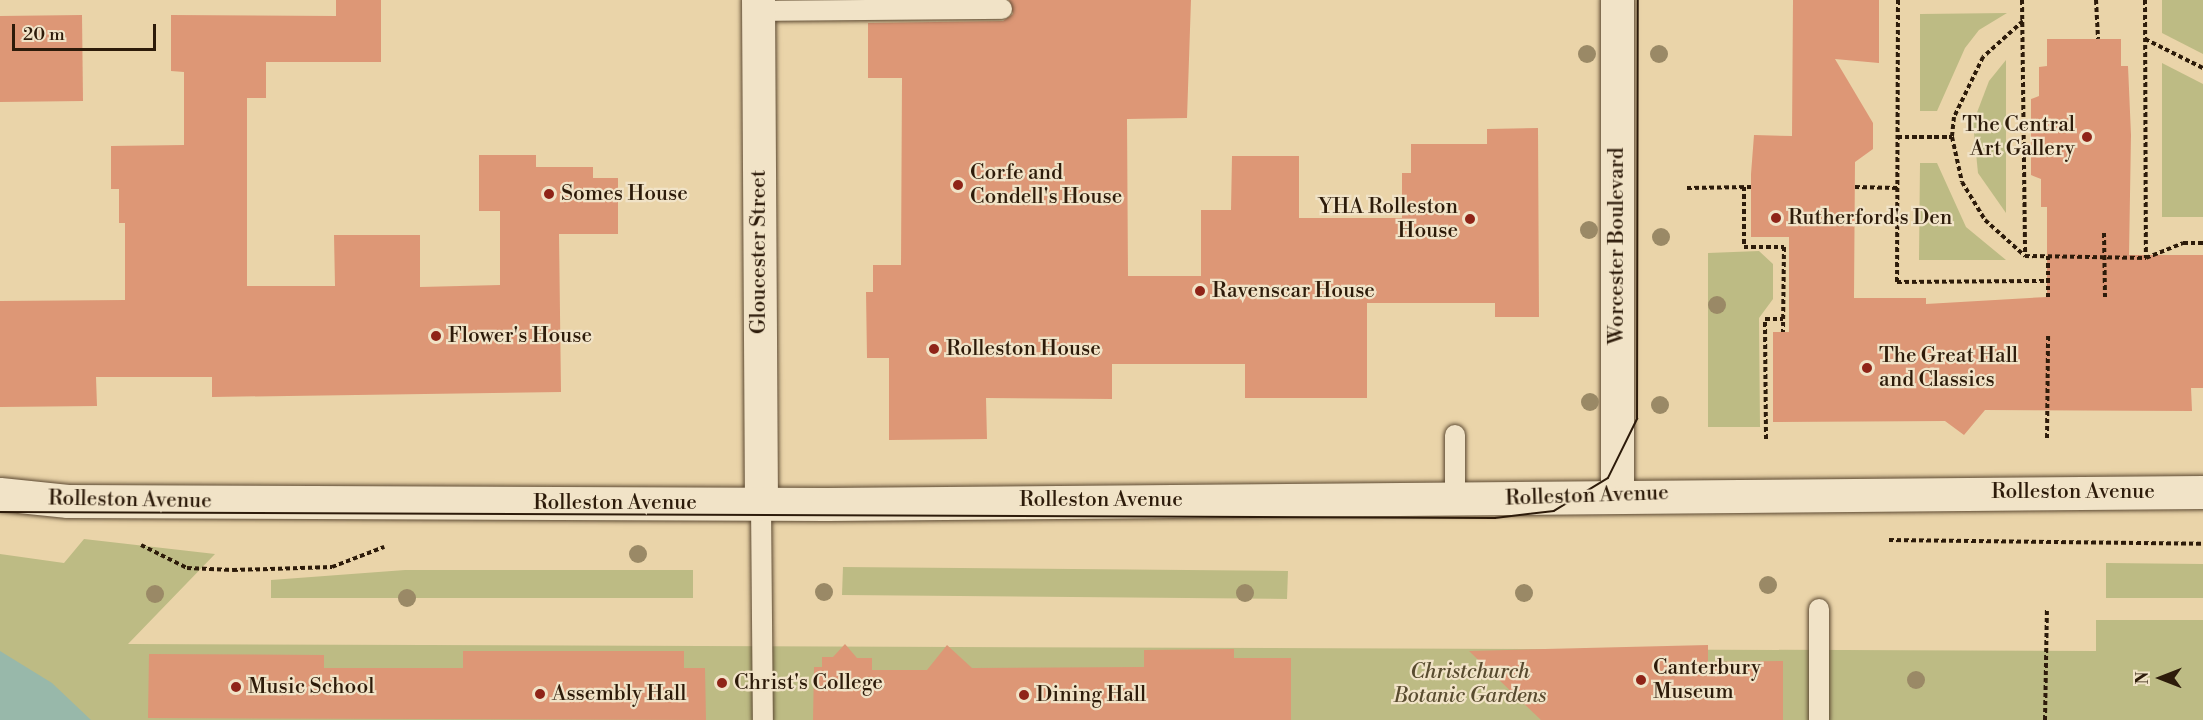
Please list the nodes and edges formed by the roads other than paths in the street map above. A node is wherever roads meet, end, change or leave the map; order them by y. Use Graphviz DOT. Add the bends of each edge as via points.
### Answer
graph roads {
  1 [pos="1617,0"];
  2 [pos="758,6"];
  3 [pos="1002,9"];
  4 [pos="1455,435"];
  5 [pos="2203,492"];
  6 [pos="1617,493"];
  7 [pos="0,494"];
  8 [pos="1455,499"];
  9 [pos="761,504"];
  10 [pos="1819,609"];
  11 [pos="763,720"];
  12 [pos="1819,720"];
  1 -- 6 [label="street, Worcester Boulevard"];
  2 -- 3 [label="lane"];
  2 -- 9 [label="street, Gloucester Street"];
  4 -- 8 [label="lane"];
  5 -- 6 [label="street, Rolleston Avenue"];
  6 -- 8 [label="street, Rolleston Avenue"];
  7 -- 9 [label="street, Rolleston Avenue" via="92,501"];
  8 -- 9 [label="street, Rolleston Avenue"];
  9 -- 11 [label="lane"];
  10 -- 12 [label="lane"];
}
